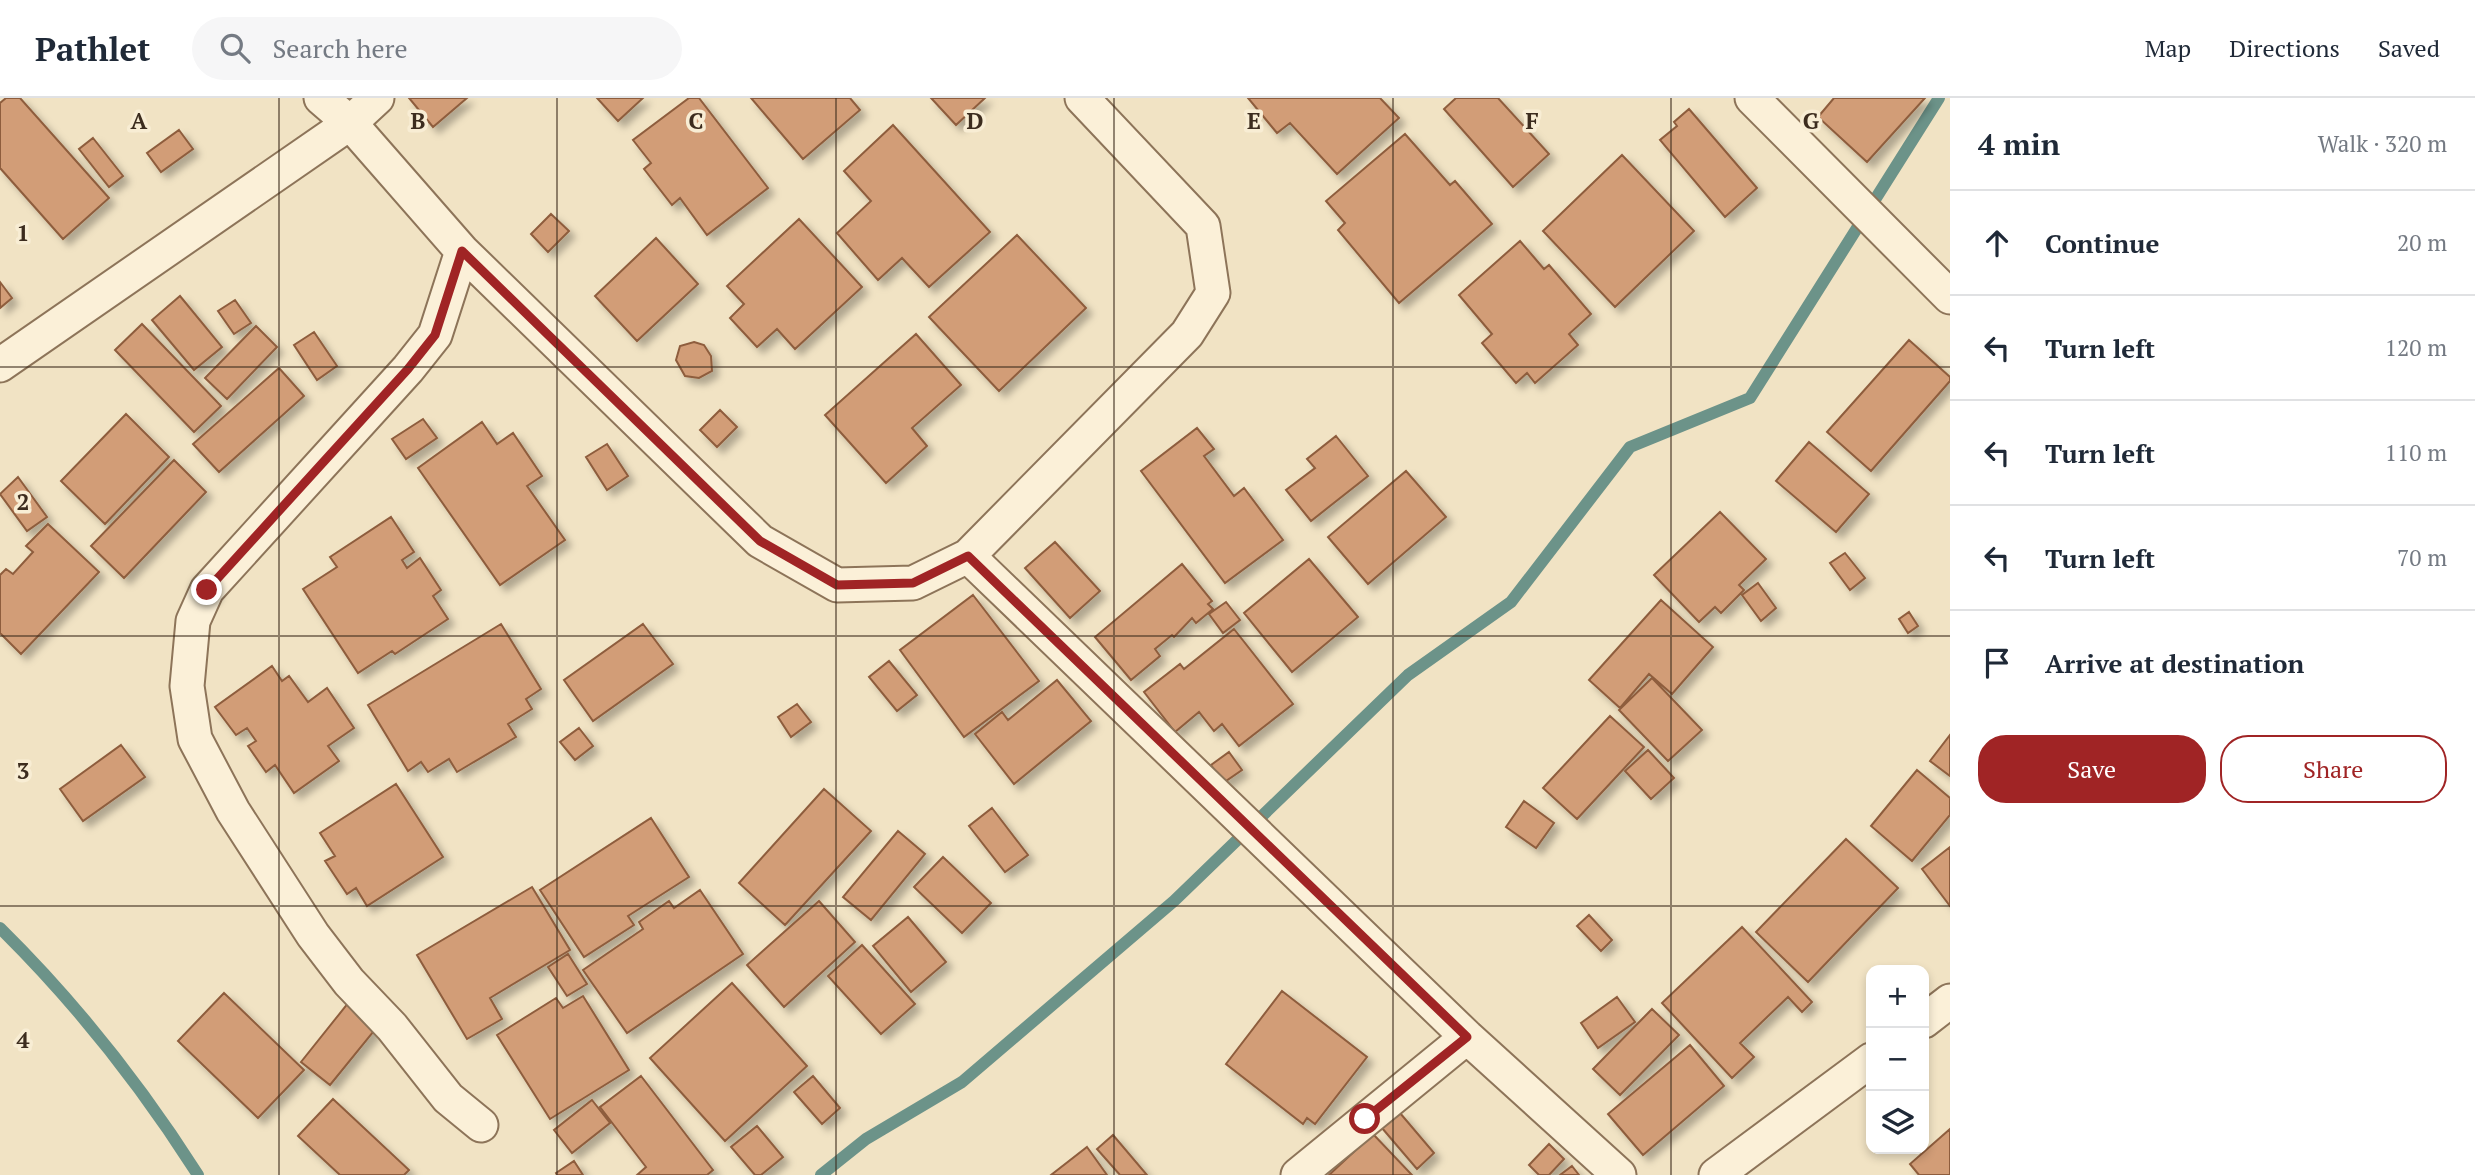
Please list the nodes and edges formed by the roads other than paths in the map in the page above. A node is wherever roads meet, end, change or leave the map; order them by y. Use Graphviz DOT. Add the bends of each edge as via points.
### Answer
graph roads {
  1 [pos="321,98"];
  2 [pos="377,98"];
  3 [pos="1082,98"];
  4 [pos="1752,98"];
  5 [pos="350,123"];
  6 [pos="462,251"];
  7 [pos="1950,297"];
  8 [pos="0,365"];
  9 [pos="968,556"];
  10 [pos="1950,1001"];
  11 [pos="1929,1017"];
  12 [pos="1467,1037"];
  13 [pos="1866,1064"];
  14 [pos="481,1125"];
  15 [pos="1298,1175"];
  16 [pos="1619,1175"];
  17 [pos="1716,1175"];
  1 -- 5 [label="street"];
  2 -- 5 [label="street"];
  3 -- 9 [label="street" via="1203,226 1213,293 1187,334"];
  4 -- 7 [label="street"];
  5 -- 6 [label="street"];
  5 -- 8 [label="street"];
  6 -- 9 [label="street" via="760,541 837,585 913,583"];
  6 -- 14 [label="street" via="435,335 207,590 192,621 187,686 195,739 233,811 313,935 449,1098"];
  9 -- 12 [label="street"];
  10 -- 11 [label="street"];
  12 -- 15 [label="street"];
  12 -- 16 [label="street"];
  13 -- 17 [label="street"];
}
